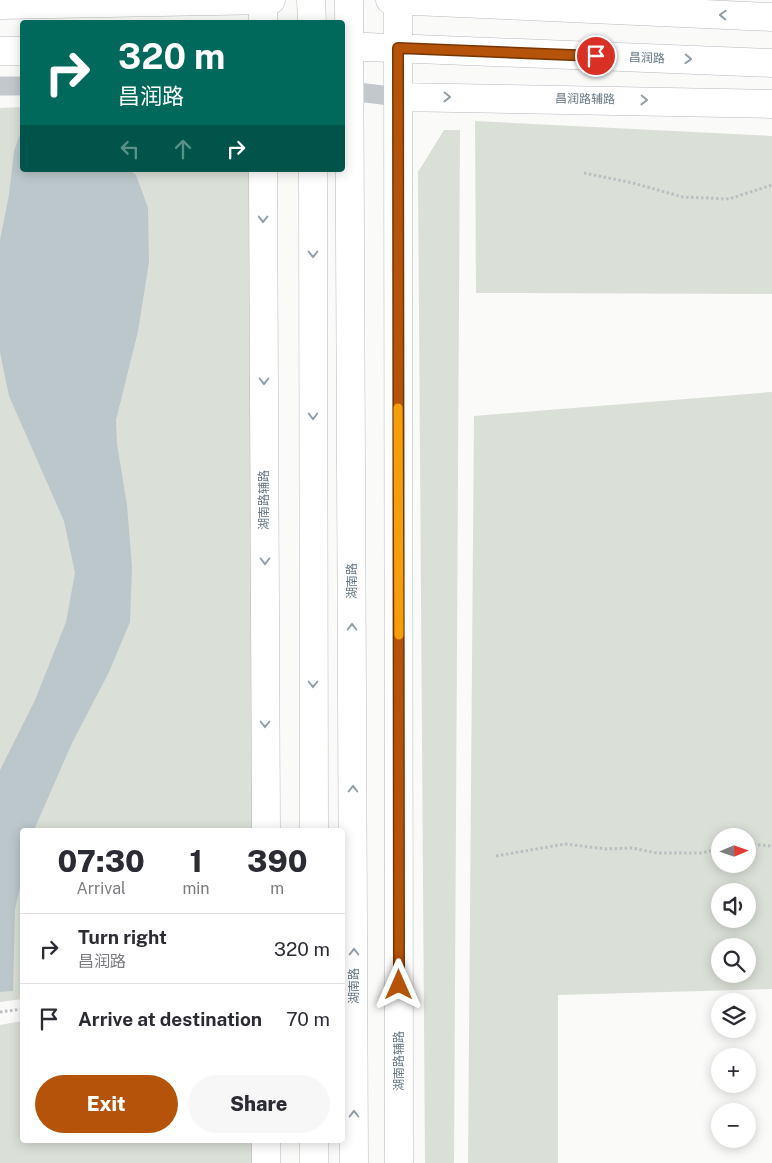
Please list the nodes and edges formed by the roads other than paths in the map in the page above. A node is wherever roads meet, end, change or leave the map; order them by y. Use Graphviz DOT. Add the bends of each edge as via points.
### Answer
graph roads {
  1 [pos="263,0"];
  2 [pos="271,0"];
  3 [pos="311,0"];
  4 [pos="349,0"];
  5 [pos="395,0"];
  6 [pos="0,5"];
  7 [pos="772,17"];
  8 [pos="263,20"];
  9 [pos="312,20"];
  10 [pos="346,45"];
  11 [pos="398,48"];
  12 [pos="0,51"];
  13 [pos="20,51"];
  14 [pos="772,62"];
  15 [pos="0,86"];
  16 [pos="20,86"];
  17 [pos="346,90"];
  18 [pos="398,96"];
  19 [pos="772,104"];
  20 [pos="263,172"];
  21 [pos="312,172"];
  22 [pos="266,828"];
  23 [pos="314,828"];
  24 [pos="266,1143"];
  25 [pos="314,1143"];
  26 [pos="266,1163"];
  27 [pos="314,1163"];
  28 [pos="354,1163"];
  29 [pos="399,1163"];
  1 -- 2 [label="main road"];
  1 -- 6 [label="main road"];
  1 -- 8 [label="main road"];
  3 -- 9 [label="main road"];
  4 -- 10 [label="main road, 湖南路"];
  7 -- 5 [label="main road, one-way"];
  5 -- 11 [label="main road, 湖南路辅路"];
  10 -- 11 [label="main road, 昌润路"];
  10 -- 17 [label="main road, 湖南路"];
  11 -- 14 [label="main road, 昌润路, one-way"];
  11 -- 18 [label="main road, 湖南路辅路"];
  12 -- 13 [label="main road"];
  15 -- 16 [label="street"];
  17 -- 18 [label="street"];
  28 -- 17 [label="main road, 湖南路, one-way"];
  18 -- 19 [label="main road, 昌润路辅路, one-way"];
  18 -- 29 [label="main road, 湖南路辅路"];
  20 -- 22 [label="main road, 湖南路辅路, one-way"];
  21 -- 23 [label="main road, one-way"];
  24 -- 26 [label="main road"];
  25 -- 27 [label="main road"];
}
